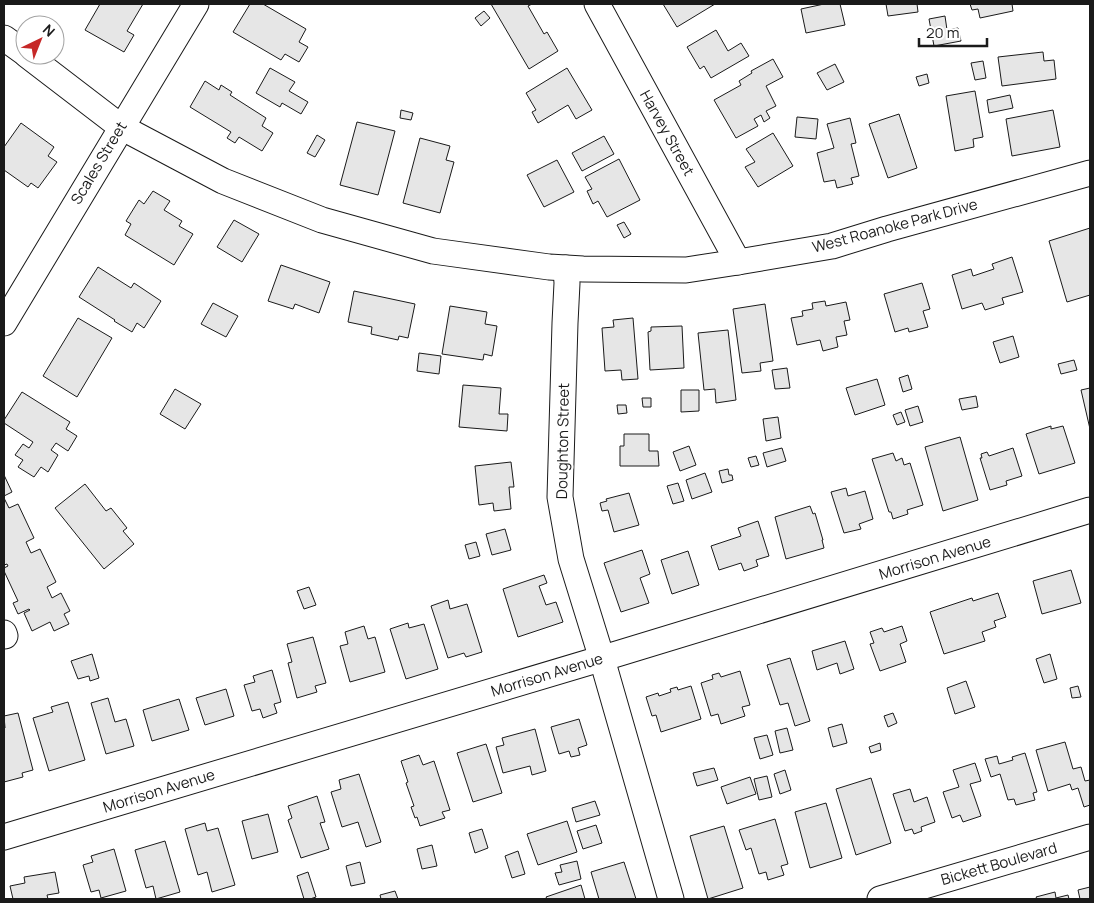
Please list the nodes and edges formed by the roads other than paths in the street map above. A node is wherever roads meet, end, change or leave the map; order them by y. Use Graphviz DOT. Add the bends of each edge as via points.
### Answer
graph roads {
  1 [pos="196,4"];
  2 [pos="596,4"];
  3 [pos="4,38"];
  4 [pos="15,46"];
  5 [pos="40,65"];
  6 [pos="121,127"];
  7 [pos="1090,173"];
  8 [pos="738,262"];
  9 [pos="566,268"];
  10 [pos="4,324"];
  11 [pos="1090,510"];
  12 [pos="602,659"];
  13 [pos="4,837"];
  14 [pos="1090,837"];
  15 [pos="671,899"];
  16 [pos="880,899"];
  1 -- 6 [label="street, Scales Street"];
  2 -- 8 [label="street, Harvey Street"];
  3 -- 4 [label="street, West Roanoke Park Drive"];
  5 -- 6 [label="street, West Roanoke Park Drive"];
  6 -- 9 [label="street, West Roanoke Park Drive" via="223,181 322,220 433,250"];
  6 -- 10 [label="street, Scales Street"];
  7 -- 8 [label="street, West Roanoke Park Drive" via="832,246"];
  8 -- 9 [label="street, West Roanoke Park Drive" via="686,270"];
  9 -- 12 [label="street, Doughton Street" via="560,497 571,559"];
  11 -- 12 [label="street, Morrison Avenue"];
  12 -- 13 [label="street, Morrison Avenue"];
  12 -- 15 [label="street, Doughton Street"];
  14 -- 16 [label="street, Bickett Boulevard"];
}
